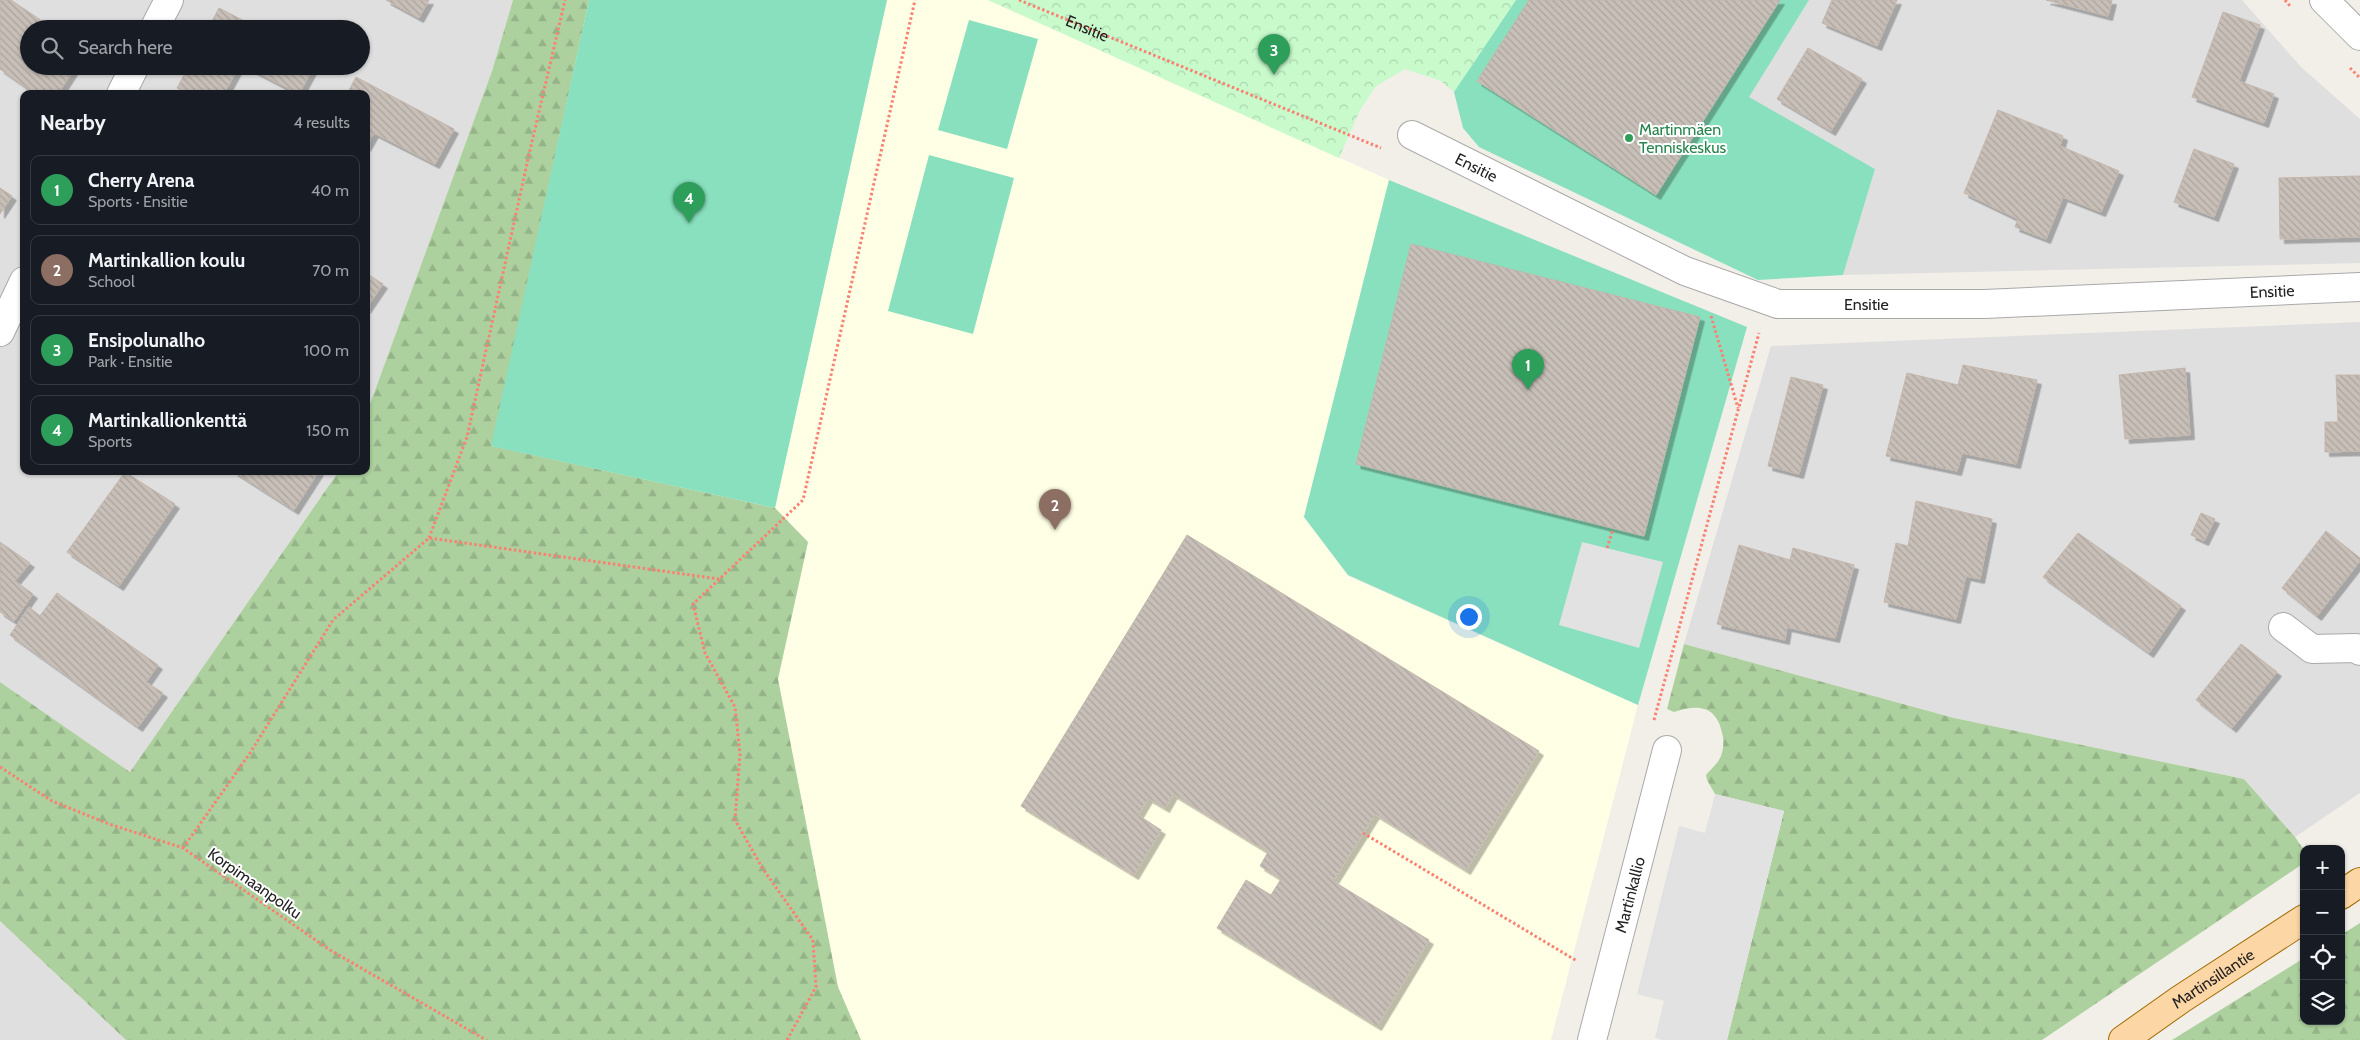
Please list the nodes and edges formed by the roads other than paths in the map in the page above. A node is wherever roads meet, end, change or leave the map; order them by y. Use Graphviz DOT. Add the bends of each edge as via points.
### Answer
graph roads {
  1 [pos="169,0"];
  2 [pos="2324,0"];
  3 [pos="159,20"];
  4 [pos="2360,36"];
  5 [pos="130,75"];
  6 [pos="123,90"];
  7 [pos="1412,135"];
  8 [pos="2360,287"];
  9 [pos="20,290"];
  10 [pos="0,332"];
  11 [pos="2283,627"];
  12 [pos="2360,651"];
  13 [pos="1667,750"];
  14 [pos="2360,882"];
  15 [pos="2345,891"];
  16 [pos="2300,922"];
  17 [pos="1592,1040"];
  18 [pos="2123,1040"];
  1 -- 3 [label="street"];
  2 -- 4 [label="street"];
  5 -- 6 [label="street"];
  7 -- 8 [label="street, Ensitie" via="1685,271 1778,304 1985,304"];
  9 -- 10 [label="street"];
  11 -- 12 [label="street" via="2312,649 2356,648"];
  13 -- 17 [label="street, Martinkallio"];
  14 -- 15 [label="main road"];
  16 -- 18 [label="main road, Martinsillantie"];
}
